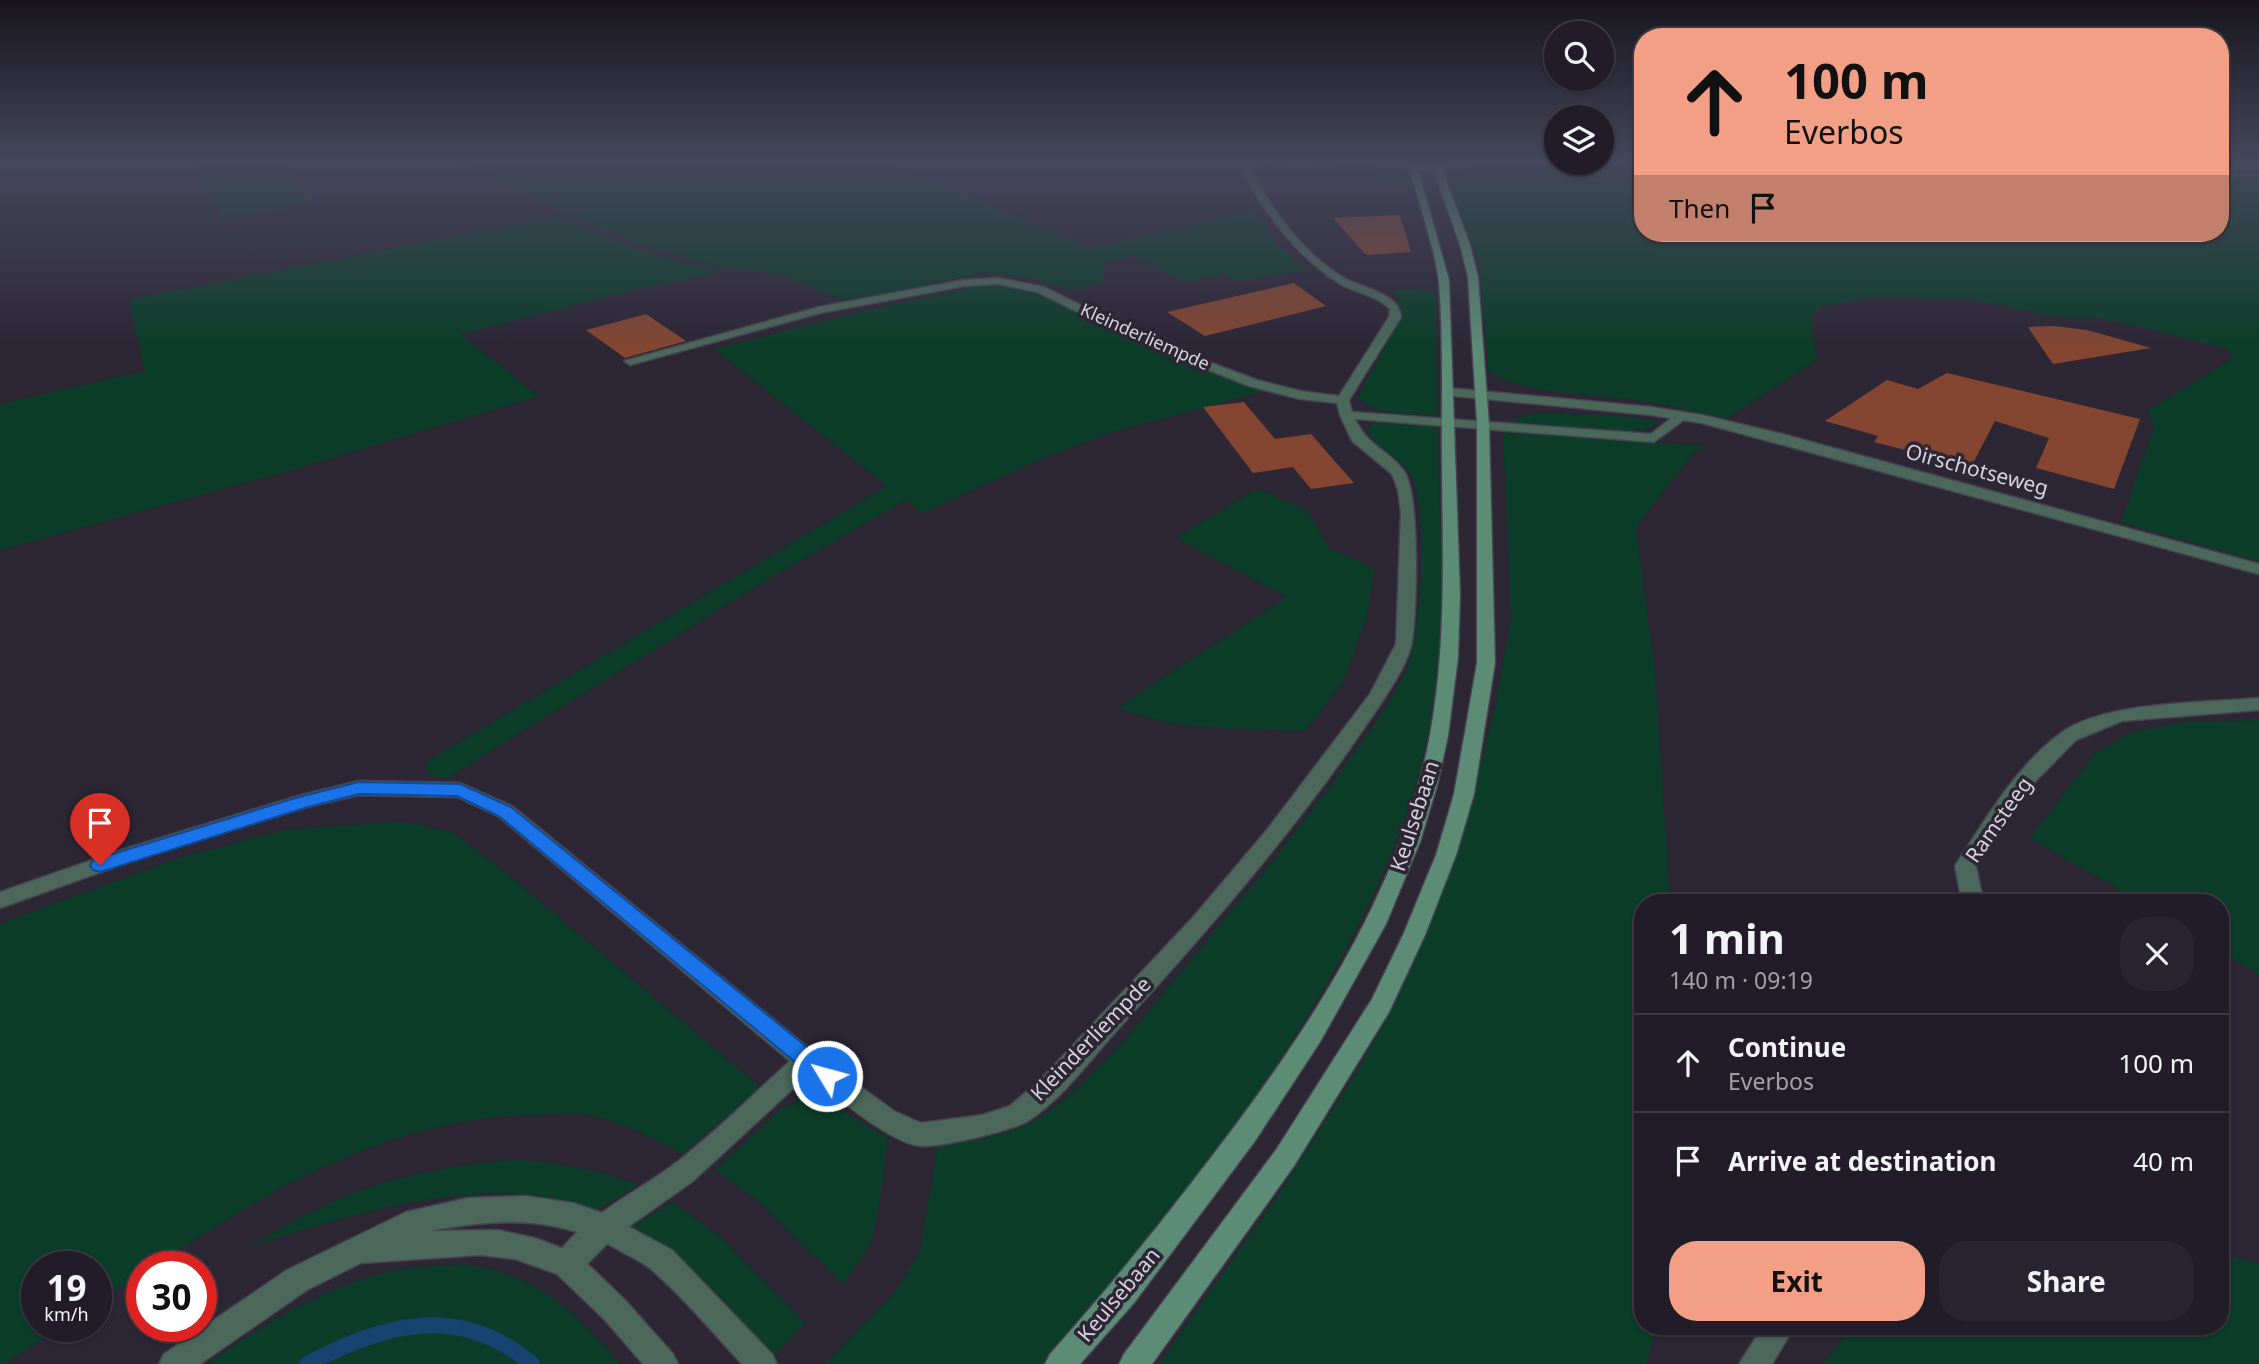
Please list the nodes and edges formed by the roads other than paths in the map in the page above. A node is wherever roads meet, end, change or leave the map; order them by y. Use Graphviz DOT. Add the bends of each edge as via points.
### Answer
graph roads {
  1 [pos="1282,224"];
  2 [pos="1429,224"];
  3 [pos="1457,224"];
  4 [pos="630,361"];
  5 [pos="1447,393"];
  6 [pos="1480,395"];
  7 [pos="1344,407"];
  8 [pos="1683,416"];
  9 [pos="1448,422"];
  10 [pos="1483,424"];
  11 [pos="2259,569"];
  12 [pos="2259,704"];
  13 [pos="1971,894"];
  14 [pos="0,900"];
  15 [pos="807,1061"];
  16 [pos="605,1227"];
  17 [pos="352,1250"];
  18 [pos="567,1264"];
  19 [pos="1775,1335"];
  20 [pos="174,1364"];
  21 [pos="663,1364"];
  22 [pos="761,1364"];
  23 [pos="1060,1364"];
  24 [pos="1134,1364"];
  25 [pos="1754,1364"];
  1 -- 7 [label="street" via="1306,251 1341,279 1395,309 1395,317"];
  2 -- 5 [label="main road, Keulsebaan" via="1444,280"];
  3 -- 6 [label="main road, Keulsebaan" via="1473,277"];
  4 -- 7 [label="street, Kleinderliempde" via="818,310 998,281 1041,289 1129,334 1253,383"];
  5 -- 6 [label="street, Oirschotseweg"];
  5 -- 9 [label="main road, Keulsebaan"];
  6 -- 8 [label="street, Oirschotseweg"];
  6 -- 10 [label="main road, Keulsebaan"];
  7 -- 9 [label="street"];
  7 -- 15 [label="street, Kleinderliempde" via="1357,438 1398,472 1405,490 1404,644 1378,695 1347,740 1211,911 1049,1087 1018,1114 982,1126 920,1135 884,1119"];
  8 -- 10 [label="street" via="1654,438"];
  8 -- 11 [label="street, Oirschotseweg" via="1777,437"];
  9 -- 10 [label="street"];
  9 -- 23 [label="main road, Keulsebaan" via="1452,594 1439,736 1410,842 1376,925 1268,1101 1124,1293"];
  10 -- 24 [label="main road, Keulsebaan" via="1486,663 1464,794 1446,855 1381,1005 1337,1078 1285,1158"];
  12 -- 13 [label="street, Ramsteeg" via="2119,715 2069,736 2020,785 1965,866"];
  14 -- 15 [label="street, Kleinderliempde" via="150,848 359,788 460,790 505,811"];
  15 -- 16 [label="street" via="683,1173"];
  16 -- 17 [label="street" via="573,1216 526,1209 468,1211 416,1221"];
  16 -- 18 [label="street"];
  16 -- 22 [label="street" via="663,1259"];
  17 -- 18 [label="street" via="468,1242 514,1245"];
  17 -- 20 [label="street" via="297,1280"];
  18 -- 21 [label="street"];
  19 -- 25 [label="street"];
}
